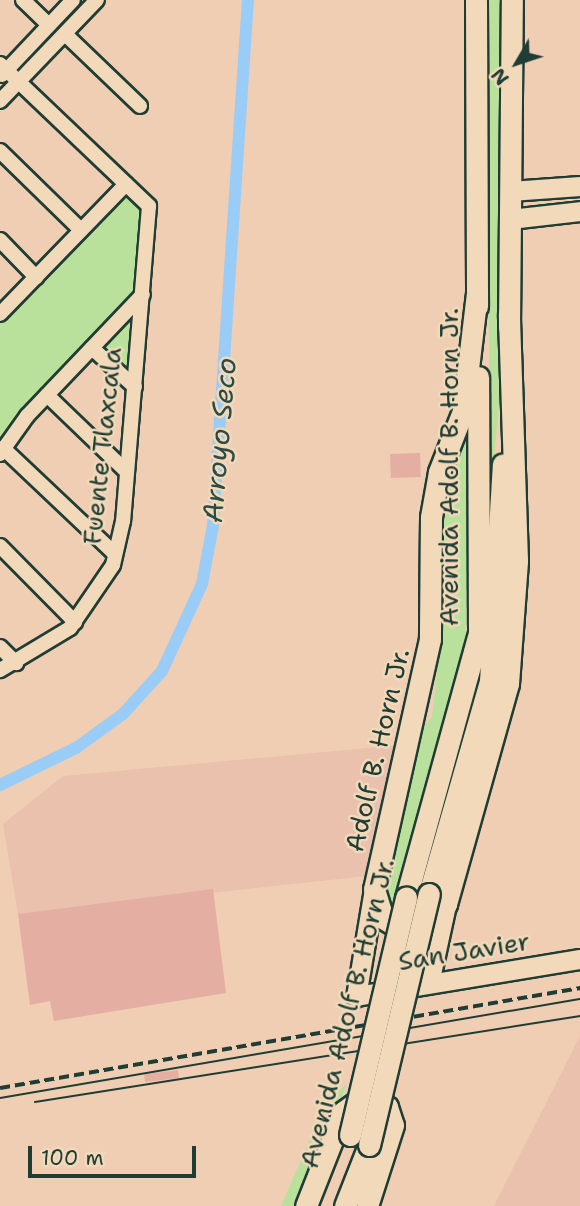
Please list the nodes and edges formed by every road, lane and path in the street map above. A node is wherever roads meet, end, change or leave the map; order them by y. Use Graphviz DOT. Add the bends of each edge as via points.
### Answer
graph roads {
  1 [pos="23,0"];
  2 [pos="73,0"];
  3 [pos="97,0"];
  4 [pos="476,0"];
  5 [pos="512,0"];
  6 [pos="49,25"];
  7 [pos="65,34"];
  8 [pos="2,70"];
  9 [pos="19,82"];
  10 [pos="0,101"];
  11 [pos="140,106"];
  12 [pos="0,151"];
  13 [pos="126,184"];
  14 [pos="580,186"];
  15 [pos="510,191"];
  16 [pos="580,212"];
  17 [pos="510,219"];
  18 [pos="81,230"];
  19 [pos="0,240"];
  20 [pos="36,277"];
  21 [pos="477,293"];
  22 [pos="143,294"];
  23 [pos="0,314"];
  24 [pos="92,348"];
  25 [pos="135,387"];
  26 [pos="47,395"];
  27 [pos="2,451"];
  28 [pos="127,472"];
  29 [pos="0,546"];
  30 [pos="115,554"];
  31 [pos="75,622"];
  32 [pos="0,648"];
  33 [pos="16,663"];
  34 [pos="0,670"];
  35 [pos="374,889"];
  36 [pos="438,899"];
  37 [pos="580,959"];
  38 [pos="429,983"];
  39 [pos="356,996"];
  40 [pos="359,1140"];
  41 [pos="306,1206"];
  42 [pos="323,1206"];
  43 [pos="345,1206"];
  44 [pos="367,1206"];
  1 -- 6 [label="street"];
  2 -- 6 [label="street"];
  3 -- 7 [label="street"];
  4 -- 21 [label="main road, Avenida Adolf B. Horn Jr."];
  5 -- 15 [label="main road, Avenida Adolf B. Horn Jr."];
  6 -- 8 [label="street"];
  7 -- 9 [label="street"];
  7 -- 11 [label="street"];
  8 -- 9 [label="street"];
  9 -- 10 [label="street"];
  9 -- 13 [label="street"];
  12 -- 18 [label="street"];
  13 -- 18 [label="street"];
  13 -- 22 [label="street, Fuente Tlaxcala" via="149,206"];
  14 -- 15 [label="street"];
  15 -- 17 [label="main road, Avenida Adolf B. Horn Jr."];
  16 -- 17 [label="street"];
  17 -- 36 [label="main road, Avenida Adolf B. Horn Jr." via="493,657"];
  18 -- 20 [label="street"];
  19 -- 20 [label="street"];
  20 -- 23 [label="street"];
  21 -- 35 [label="main road, Adolf B. Horn Jr." via="463,411 439,472 430,517 430,639"];
  21 -- 40 [label="main road, Avenida Adolf B. Horn Jr., bridge" via="479,633 406,898"];
  22 -- 24 [label="street"];
  22 -- 25 [label="street, Fuente Tlaxcala"];
  24 -- 25 [label="street"];
  24 -- 26 [label="street"];
  25 -- 28 [label="street, Fuente Tlaxcala"];
  26 -- 27 [label="street"];
  26 -- 28 [label="street"];
  27 -- 30 [label="street"];
  28 -- 30 [label="street, Fuente Tlaxcala"];
  29 -- 31 [label="street"];
  30 -- 31 [label="street, Fuente Tlaxcala" via="105,583"];
  31 -- 33 [label="street, Fuente Tlaxcala"];
  32 -- 33 [label="street"];
  33 -- 34 [label="street, Fuente Tlaxcala"];
  35 -- 36 [label="main road, Adolf B. Horn Jr." via="383,918 404,931 428,929"];
  35 -- 39 [label="street, Adolf B. Horn Jr."];
  36 -- 38 [label="street"];
  36 -- 40 [label="main road, Avenida Adolf B. Horn Jr., bridge"];
  37 -- 38 [label="street, San Javier"];
  38 -- 39 [label="street, San Javier"];
  40 -- 42 [label="main road, Avenida Adolf B. Horn Jr."];
  40 -- 43 [label="main road, Avenida Adolf B. Horn Jr."];
  41 -- 44 [label="main road" via="343,1112 365,1097 387,1107 393,1125"];
}
